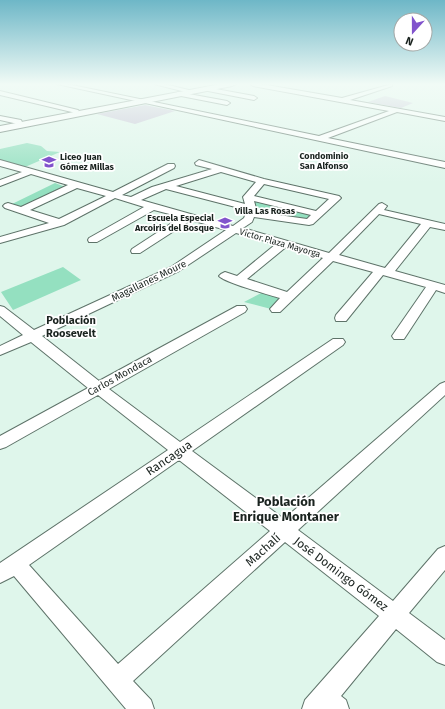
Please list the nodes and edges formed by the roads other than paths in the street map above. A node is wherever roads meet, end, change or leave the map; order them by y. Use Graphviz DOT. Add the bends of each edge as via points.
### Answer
graph roads {
  1 [pos="48,117"];
  2 [pos="55,117"];
  3 [pos="221,117"];
  4 [pos="378,117"];
  5 [pos="435,117"];
  6 [pos="0,118"];
  7 [pos="445,119"];
  8 [pos="16,124"];
  9 [pos="0,126"];
  10 [pos="0,129"];
  11 [pos="320,138"];
  12 [pos="0,163"];
  13 [pos="199,163"];
  14 [pos="236,165"];
  15 [pos="445,165"];
  16 [pos="171,166"];
  17 [pos="222,170"];
  18 [pos="181,171"];
  19 [pos="29,172"];
  20 [pos="200,176"];
  21 [pos="262,181"];
  22 [pos="0,183"];
  23 [pos="76,185"];
  24 [pos="166,186"];
  25 [pos="112,196"];
  26 [pos="248,197"];
  27 [pos="131,201"];
  28 [pos="8,206"];
  29 [pos="151,207"];
  30 [pos="22,210"];
  31 [pos="251,211"];
  32 [pos="318,214"];
  33 [pos="188,217"];
  34 [pos="60,222"];
  35 [pos="436,225"];
  36 [pos="234,230"];
  37 [pos="0,240"];
  38 [pos="93,240"];
  39 [pos="283,244"];
  40 [pos="136,251"];
  41 [pos="331,257"];
  42 [pos="387,273"];
  43 [pos="225,276"];
  44 [pos="238,280"];
  45 [pos="439,288"];
  46 [pos="289,297"];
  47 [pos="276,308"];
  48 [pos="241,309"];
  49 [pos="0,310"];
  50 [pos="341,318"];
  51 [pos="32,336"];
  52 [pos="399,336"];
  53 [pos="338,342"];
  54 [pos="0,351"];
  55 [pos="445,387"];
  56 [pos="98,388"];
  57 [pos="0,443"];
  58 [pos="180,450"];
  59 [pos="284,531"];
  60 [pos="445,555"];
  61 [pos="8,568"];
  62 [pos="394,615"];
  63 [pos="445,654"];
  64 [pos="116,680"];
  65 [pos="325,705"];
  66 [pos="142,709"];
  1 -- 8 [label="main road"];
  2 -- 8 [label="main road"];
  3 -- 11 [label="street"];
  4 -- 11 [label="street"];
  5 -- 7 [label="street"];
  6 -- 8 [label="street"];
  8 -- 9 [label="main road"];
  8 -- 10 [label="main road"];
  11 -- 15 [label="street"];
  12 -- 19 [label="street, Víctor Plaza Mayorga"];
  13 -- 17 [label="street"];
  14 -- 17 [label="street"];
  16 -- 25 [label="street"];
  17 -- 20 [label="street"];
  17 -- 21 [label="street"];
  18 -- 20 [label="street"];
  19 -- 22 [label="street"];
  19 -- 23 [label="street, Víctor Plaza Mayorga"];
  20 -- 24 [label="street"];
  21 -- 26 [label="street"];
  21 -- 32 [label="street" via="336,198"];
  23 -- 25 [label="street, Víctor Plaza Mayorga"];
  23 -- 30 [label="street"];
  24 -- 27 [label="street"];
  24 -- 31 [label="street"];
  25 -- 27 [label="street, Víctor Plaza Mayorga"];
  25 -- 34 [label="street"];
  26 -- 31 [label="street"];
  26 -- 32 [label="street"];
  27 -- 29 [label="street, Víctor Plaza Mayorga"];
  28 -- 30 [label="street"];
  29 -- 33 [label="street, Víctor Plaza Mayorga"];
  29 -- 38 [label="street"];
  30 -- 34 [label="street"];
  31 -- 32 [label="street" via="309,222"];
  31 -- 36 [label="street, Magallanes Moure" via="248,220"];
  33 -- 36 [label="street, Víctor Plaza Mayorga"];
  33 -- 40 [label="street"];
  34 -- 37 [label="street"];
  35 -- 41 [label="street" via="379,208"];
  35 -- 42 [label="street"];
  36 -- 39 [label="street, Víctor Plaza Mayorga"];
  36 -- 51 [label="street, Magallanes Moure" via="175,269"];
  39 -- 41 [label="street, Víctor Plaza Mayorga"];
  39 -- 44 [label="street"];
  41 -- 42 [label="street, Víctor Plaza Mayorga"];
  41 -- 46 [label="street"];
  42 -- 45 [label="street, Víctor Plaza Mayorga"];
  42 -- 50 [label="street"];
  43 -- 44 [label="street"];
  44 -- 46 [label="street"];
  45 -- 52 [label="street"];
  46 -- 47 [label="street"];
  48 -- 56 [label="street, Carlos Mondaca"];
  49 -- 51 [label="street, José Domingo Gómez"];
  51 -- 54 [label="street, Magallanes Moure"];
  51 -- 56 [label="street, José Domingo Gómez"];
  53 -- 58 [label="street, Rancagua"];
  55 -- 59 [label="street, Machalí"];
  56 -- 57 [label="street, Carlos Mondaca"];
  56 -- 58 [label="street, José Domingo Gómez"];
  58 -- 59 [label="street, José Domingo Gómez"];
  58 -- 61 [label="street, Rancagua"];
  59 -- 62 [label="street, José Domingo Gómez"];
  59 -- 64 [label="street, Machalí"];
  60 -- 62 [label="street"];
  61 -- 64 [label="street"];
  62 -- 63 [label="street, José Domingo Gómez"];
  62 -- 65 [label="street"];
  64 -- 66 [label="street"];
}
